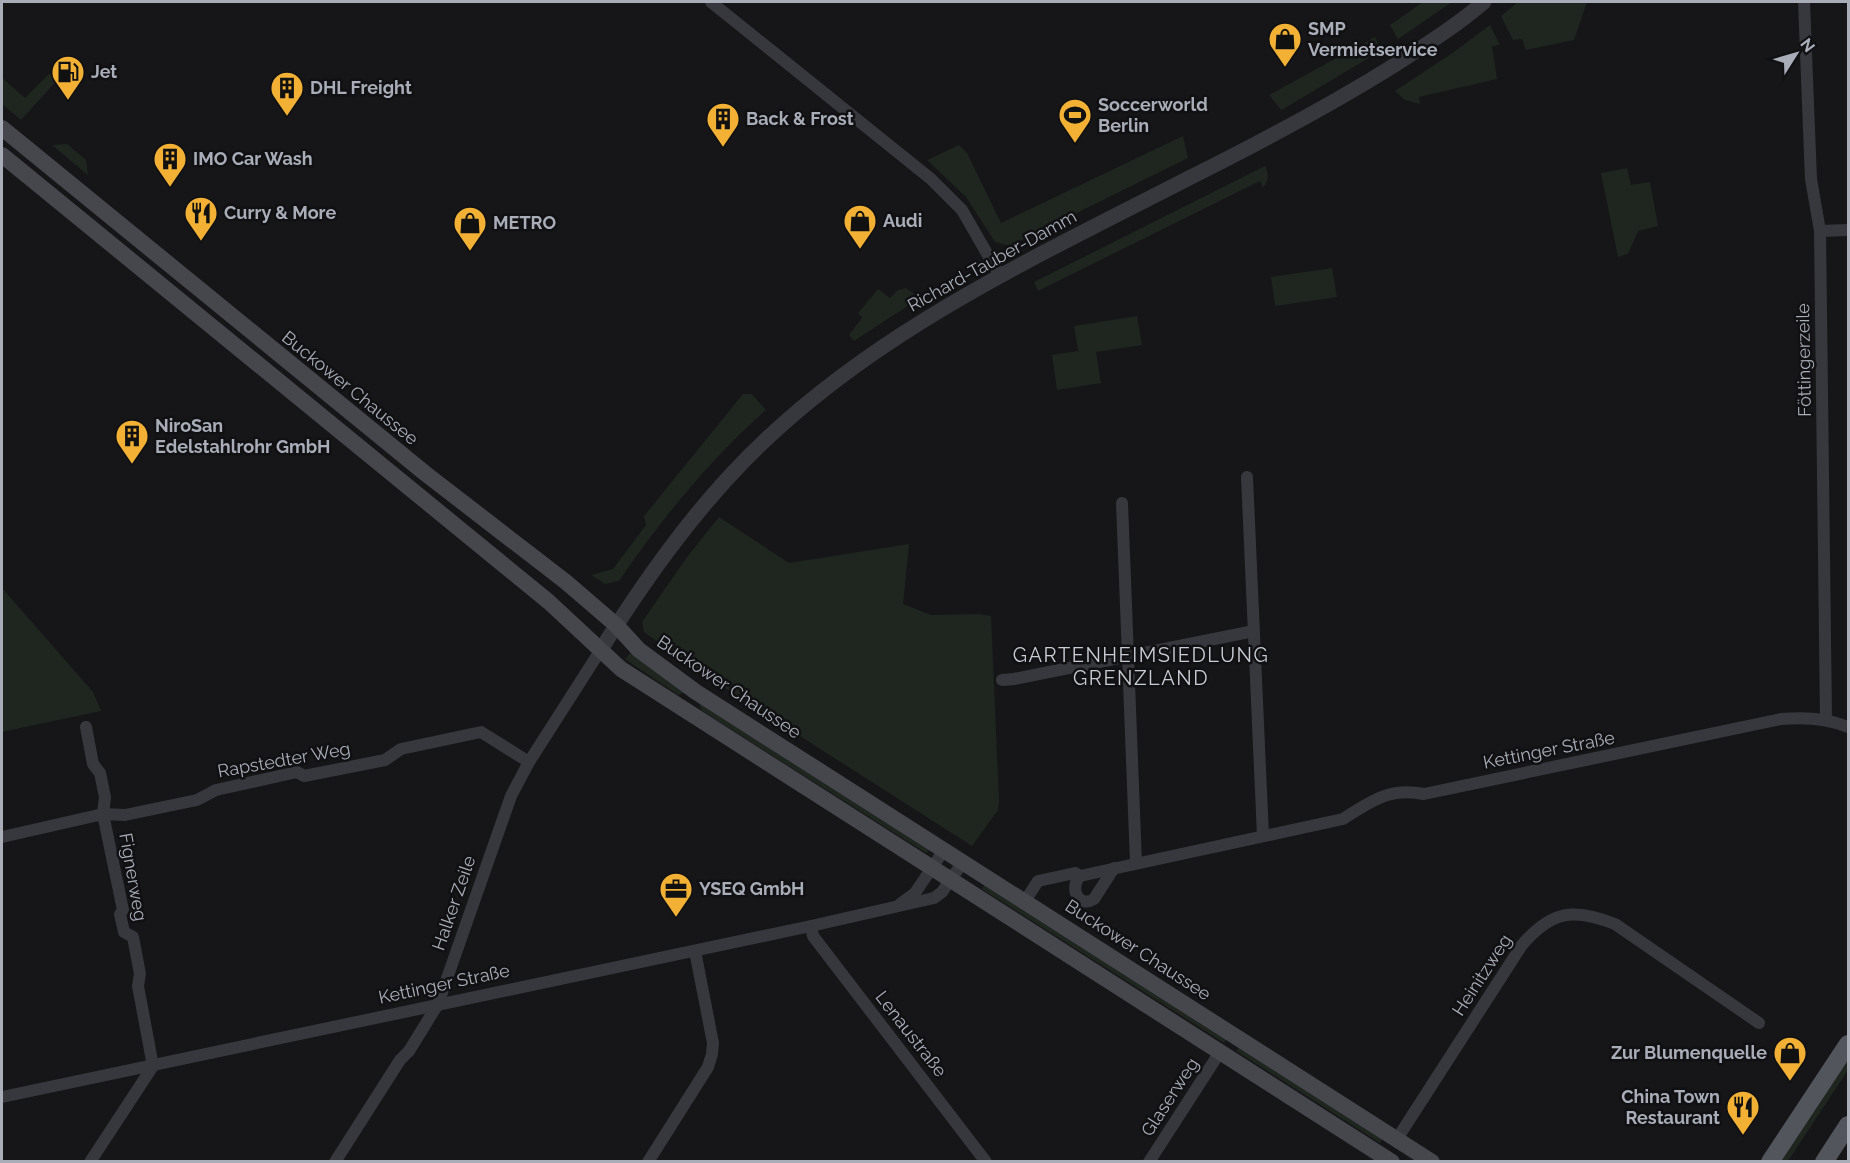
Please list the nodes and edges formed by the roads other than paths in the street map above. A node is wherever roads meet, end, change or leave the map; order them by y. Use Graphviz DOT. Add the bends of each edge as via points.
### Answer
graph roads {
  1 [pos="711,2"];
  2 [pos="1484,2"];
  3 [pos="1804,2"];
  4 [pos="2,128"];
  5 [pos="2,155"];
  6 [pos="1848,230"];
  7 [pos="1820,231"];
  8 [pos="1000,276"];
  9 [pos="1247,477"];
  10 [pos="1122,503"];
  11 [pos="616,626"];
  12 [pos="1254,631"];
  13 [pos="600,651"];
  14 [pos="1128,655"];
  15 [pos="1002,680"];
  16 [pos="1826,719"];
  17 [pos="86,727"];
  18 [pos="1848,727"];
  19 [pos="529,762"];
  20 [pos="103,814"];
  21 [pos="1263,836"];
  22 [pos="2,837"];
  23 [pos="944,850"];
  24 [pos="963,862"];
  25 [pos="1136,863"];
  26 [pos="933,868"];
  27 [pos="1114,868"];
  28 [pos="1080,876"];
  29 [pos="952,880"];
  30 [pos="1025,902"];
  31 [pos="894,908"];
  32 [pos="811,926"];
  33 [pos="695,951"];
  34 [pos="438,1004"];
  35 [pos="1759,1023"];
  36 [pos="1848,1044"];
  37 [pos="1220,1052"];
  38 [pos="153,1066"];
  39 [pos="2,1097"];
  40 [pos="1848,1125"];
  41 [pos="1397,1139"];
  42 [pos="90,1161"];
  43 [pos="335,1161"];
  44 [pos="648,1161"];
  45 [pos="986,1161"];
  46 [pos="1149,1161"];
  47 [pos="1392,1161"];
  48 [pos="1432,1161"];
  49 [pos="1770,1161"];
  50 [pos="1824,1161"];
  1 -- 8 [label="street" via="930,179 962,210"];
  2 -- 8 [label="street, Richard-Tauber-Damm" via="1431,42 1321,109"];
  3 -- 7 [label="street, Föttingerzeile" via="1811,179"];
  4 -- 11 [label="main road, Buckower Chaussee"];
  5 -- 13 [label="main road" via="549,602"];
  6 -- 7 [label="street"];
  7 -- 16 [label="street, Föttingerzeile"];
  8 -- 11 [label="street, Richard-Tauber-Damm" via="875,351 762,443 708,500 664,555"];
  9 -- 12 [label="street"];
  10 -- 14 [label="street"];
  11 -- 13 [label="street, Richard-Tauber-Damm"];
  11 -- 23 [label="main road, Buckower Chaussee" via="639,650 696,692"];
  12 -- 14 [label="street"];
  12 -- 21 [label="street"];
  13 -- 19 [label="street, Halker Zeile"];
  13 -- 26 [label="main road" via="621,669"];
  14 -- 15 [label="street"];
  14 -- 25 [label="street"];
  16 -- 18 [label="street, Kettinger Straße"];
  16 -- 21 [label="street, Kettinger Straße" via="1781,719 1424,794 1408,790 1378,796 1343,819"];
  17 -- 20 [label="street, Fignerweg" via="105,797"];
  19 -- 20 [label="street, Rapstedter Weg" via="481,732 401,749 385,760 304,776 297,772 125,816"];
  19 -- 34 [label="street, Halker Zeile" via="511,796"];
  20 -- 22 [label="street, Rapstedter Weg"];
  20 -- 38 [label="street, Fignerweg" via="124,932 133,937"];
  21 -- 25 [label="street, Kettinger Straße"];
  23 -- 24 [label="main road, Buckower Chaussee"];
  23 -- 26 [label="street, Kettinger Straße"];
  24 -- 29 [label="street, Kettinger Straße"];
  24 -- 30 [label="main road, Buckower Chaussee"];
  25 -- 27 [label="street, Kettinger Straße"];
  26 -- 29 [label="main road"];
  26 -- 31 [label="street, Kettinger Straße" via="915,893"];
  27 -- 28 [label="street, Kettinger Straße"];
  27 -- 28 [label="street" via="1089,902 1074,892"];
  28 -- 30 [label="street, Kettinger Straße" via="1075,873 1038,881"];
  29 -- 31 [label="street, Kettinger Straße" via="934,898"];
  29 -- 37 [label="main road"];
  30 -- 41 [label="main road, Buckower Chaussee"];
  31 -- 32 [label="street, Kettinger Straße"];
  32 -- 33 [label="street, Kettinger Straße"];
  32 -- 45 [label="street, Lenaustraße" via="813,936"];
  33 -- 34 [label="street, Kettinger Straße"];
  33 -- 44 [label="street" via="712,1034 712,1054 708,1067"];
  34 -- 38 [label="street, Kettinger Straße"];
  34 -- 43 [label="street, Halker Zeile"];
  35 -- 41 [label="street, Heinitzweg" via="1615,924 1592,915 1576,914 1550,920 1522,945"];
  36 -- 49 [label="main road"];
  37 -- 46 [label="street, Glaserweg"];
  37 -- 47 [label="main road"];
  38 -- 39 [label="street, Kettinger Straße"];
  38 -- 42 [label="street"];
  40 -- 50 [label="main road"];
  41 -- 48 [label="main road, Buckower Chaussee"];
}
